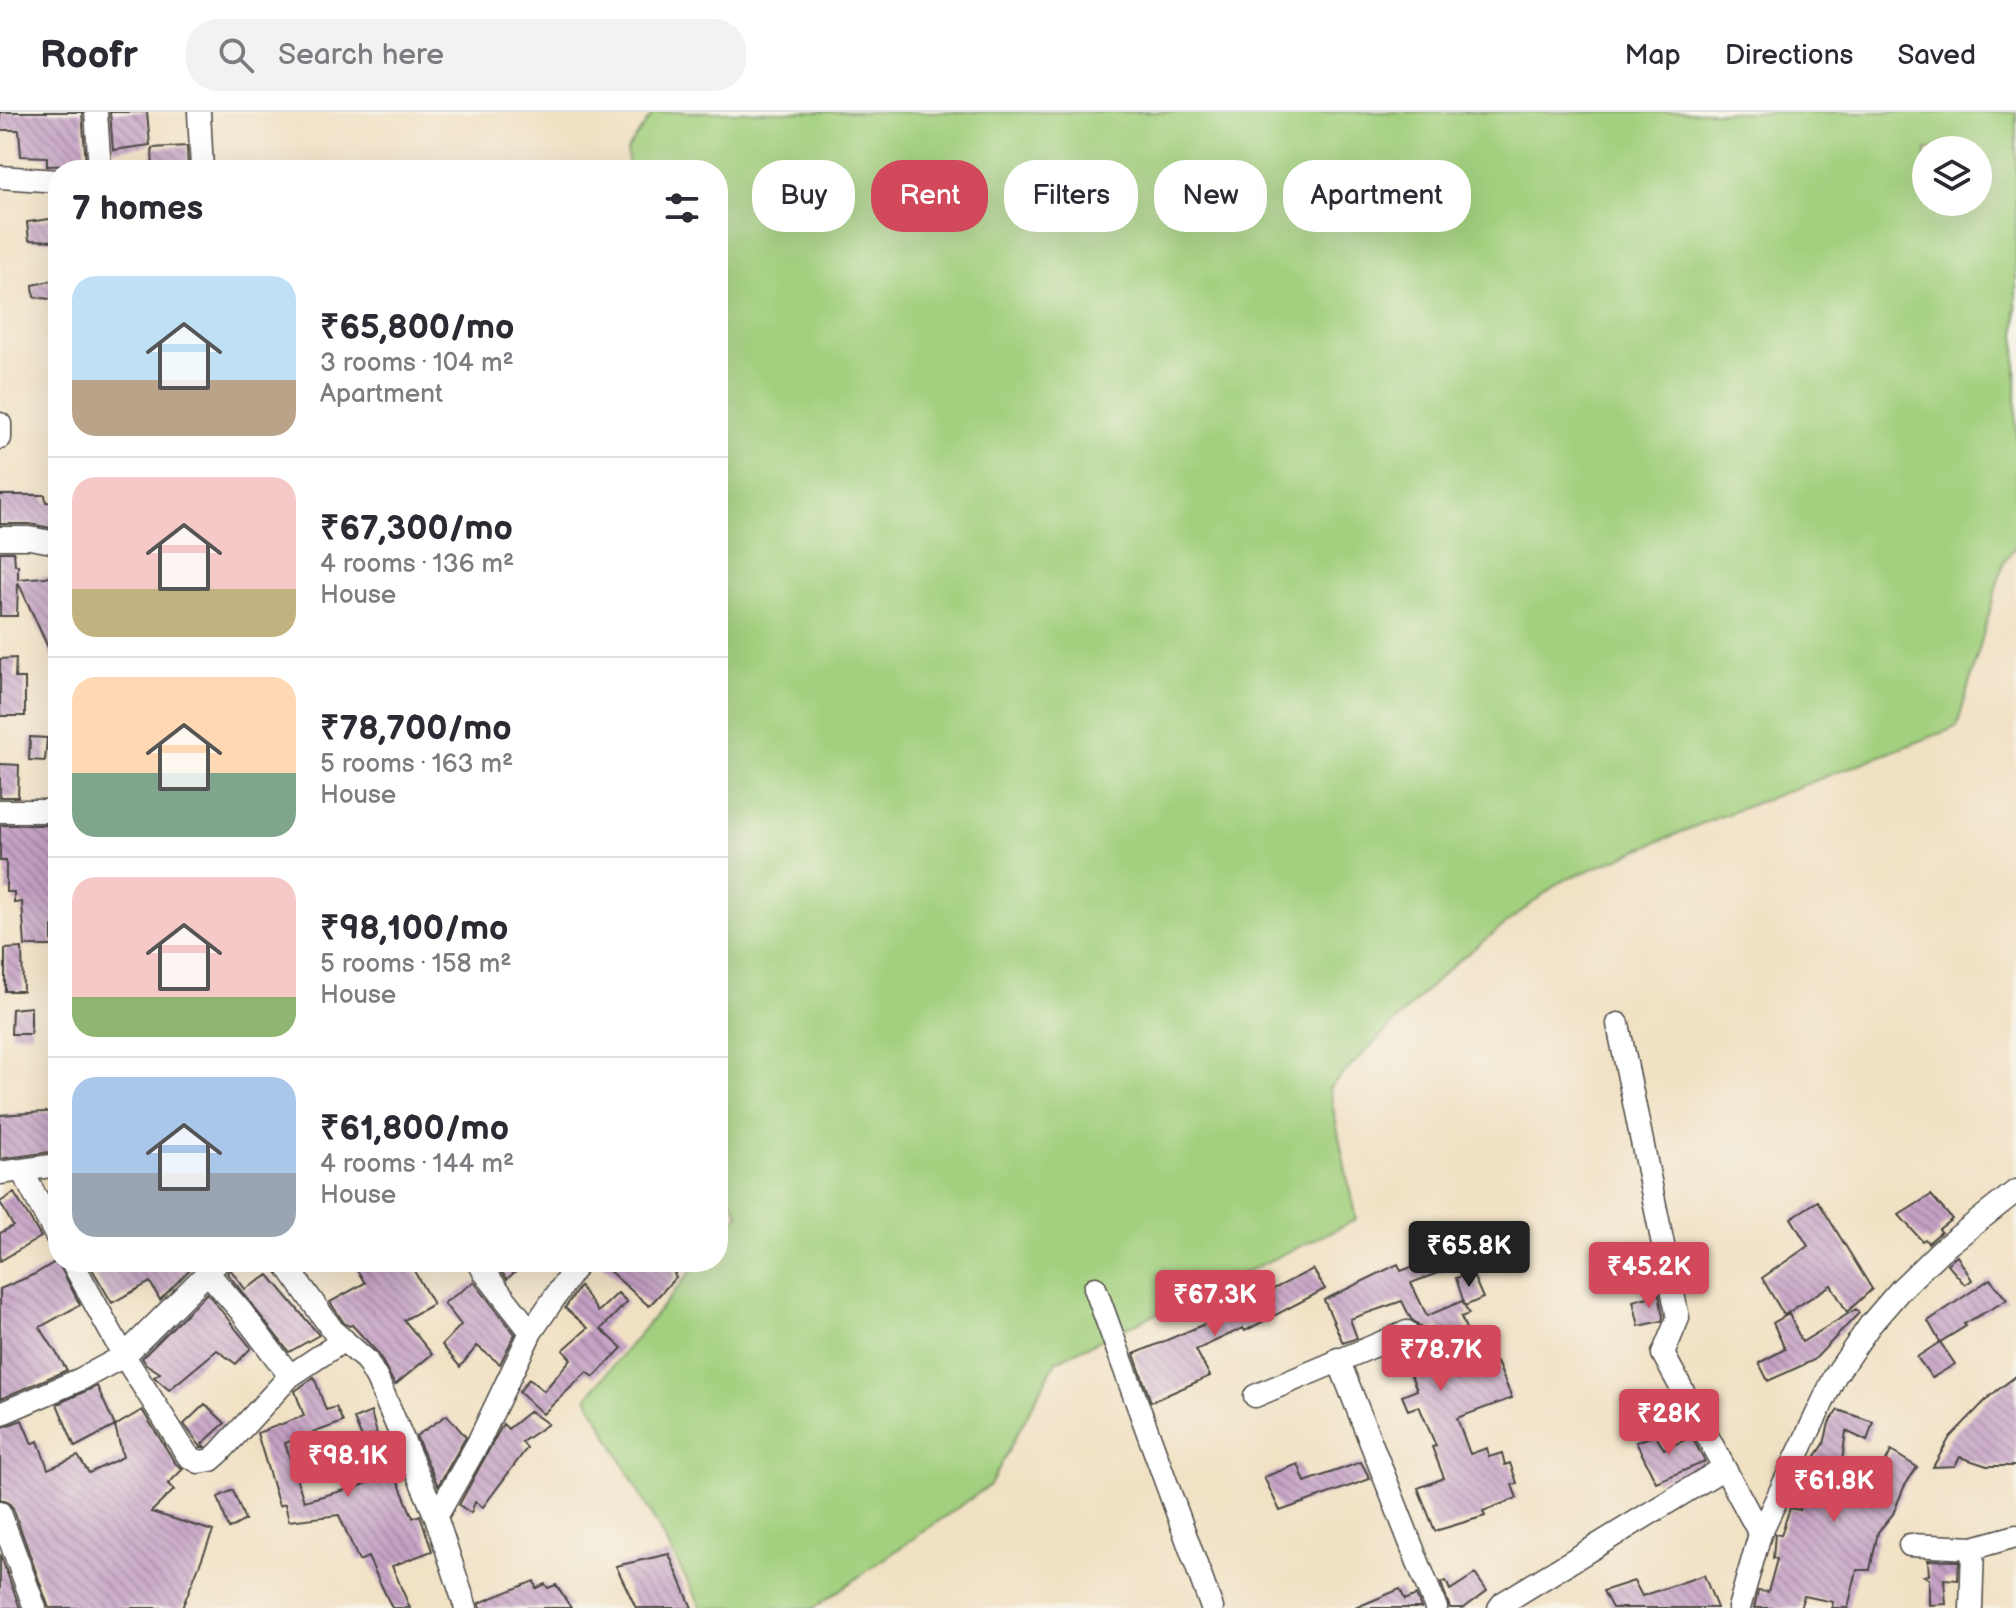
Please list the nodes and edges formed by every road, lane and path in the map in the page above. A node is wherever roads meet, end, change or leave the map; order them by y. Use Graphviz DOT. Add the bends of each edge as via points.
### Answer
graph roads {
  1 [pos="96,112"];
  2 [pos="199,112"];
  3 [pos="99,160"];
  4 [pos="201,160"];
  5 [pos="0,177"];
  6 [pos="48,180"];
  7 [pos="0,424"];
  8 [pos="0,438"];
  9 [pos="0,538"];
  10 [pos="48,541"];
  11 [pos="0,811"];
  12 [pos="48,811"];
  13 [pos="1618,1024"];
  14 [pos="48,1166"];
  15 [pos="11,1172"];
  16 [pos="2016,1191"];
  17 [pos="48,1225"];
  18 [pos="78,1272"];
  19 [pos="207,1272"];
  20 [pos="215,1272"];
  21 [pos="291,1272"];
  22 [pos="484,1272"];
  23 [pos="572,1272"];
  24 [pos="1095,1288"];
  25 [pos="531,1332"];
  26 [pos="1407,1332"];
  27 [pos="344,1340"];
  28 [pos="124,1356"];
  29 [pos="1338,1359"];
  30 [pos="290,1376"];
  31 [pos="1255,1396"];
  32 [pos="0,1414"];
  33 [pos="1724,1468"];
  34 [pos="0,1513"];
  35 [pos="436,1517"];
  36 [pos="1760,1534"];
  37 [pos="2016,1536"];
  38 [pos="1910,1545"];
  39 [pos="1973,1548"];
  40 [pos="35,1608"];
  41 [pos="466,1608"];
  42 [pos="1212,1608"];
  43 [pos="1436,1608"];
  44 [pos="1499,1608"];
  45 [pos="1739,1608"];
  46 [pos="1971,1608"];
  1 -- 3 [label="street"];
  2 -- 4 [label="street"];
  5 -- 6 [label="street"];
  7 -- 8 [label="street"];
  9 -- 10 [label="street"];
  11 -- 12 [label="street"];
  13 -- 33 [label="street" via="1678,1318 1663,1354"];
  14 -- 15 [label="street"];
  15 -- 17 [label="street"];
  16 -- 36 [label="street" via="1940,1251 1870,1325 1835,1376"];
  18 -- 28 [label="street"];
  19 -- 28 [label="street"];
  20 -- 30 [label="street"];
  21 -- 27 [label="street"];
  22 -- 25 [label="street"];
  23 -- 25 [label="street"];
  24 -- 42 [label="street"];
  25 -- 35 [label="street"];
  26 -- 29 [label="street"];
  27 -- 30 [label="street"];
  27 -- 35 [label="street" via="377,1379"];
  28 -- 30 [label="street" via="188,1456 199,1462 219,1453"];
  28 -- 32 [label="street"];
  29 -- 31 [label="street"];
  29 -- 43 [label="street"];
  33 -- 36 [label="street"];
  33 -- 44 [label="street"];
  34 -- 40 [label="street"];
  35 -- 41 [label="street"];
  36 -- 45 [label="street"];
  37 -- 39 [label="street"];
  38 -- 39 [label="street"];
  39 -- 46 [label="street"];
}
